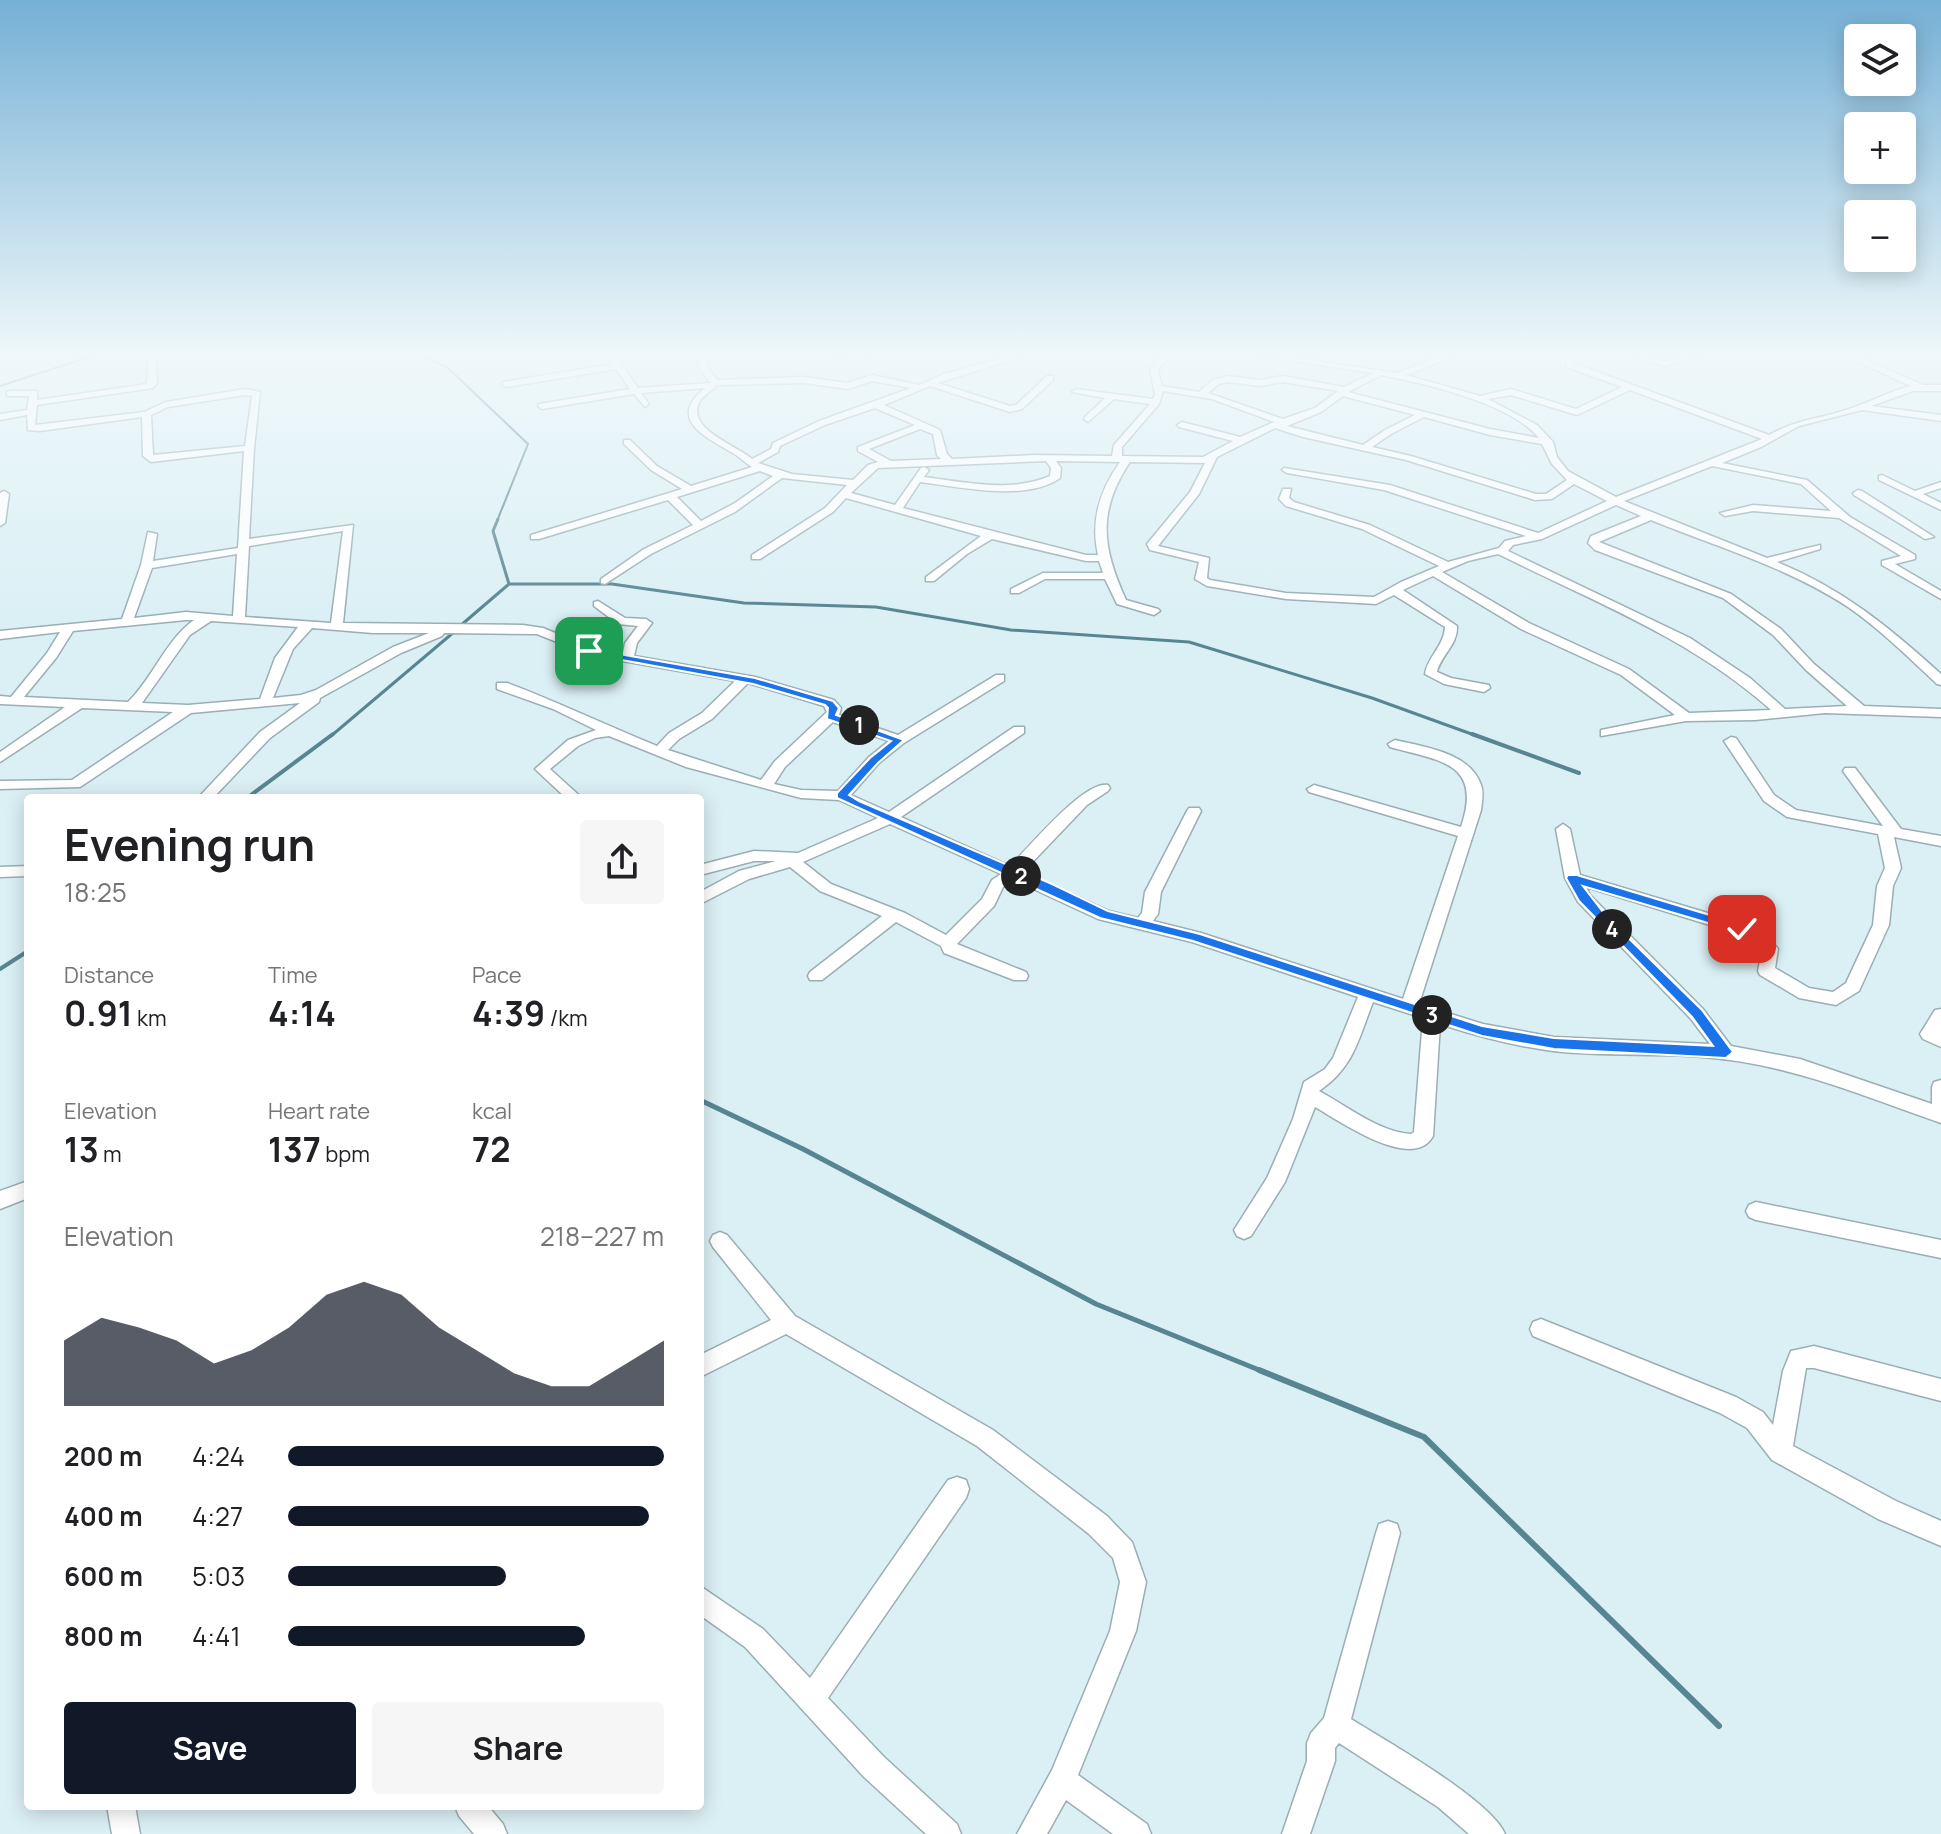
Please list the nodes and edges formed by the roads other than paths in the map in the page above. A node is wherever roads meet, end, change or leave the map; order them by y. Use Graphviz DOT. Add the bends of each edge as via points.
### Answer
graph roads {
  1 [pos="147,440"];
  2 [pos="250,440"];
  3 [pos="714,440"];
  4 [pos="788,440"];
  5 [pos="887,440"];
  6 [pos="939,440"];
  7 [pos="1123,440"];
  8 [pos="1237,440"];
  9 [pos="1336,440"];
  10 [pos="1380,440"];
  11 [pos="1534,440"];
  12 [pos="1546,440"];
  13 [pos="1769,440"];
  14 [pos="627,442"];
  15 [pos="1548,442"];
  16 [pos="249,448"];
  17 [pos="1365,448"];
  18 [pos="1212,457"];
  19 [pos="1049,458"];
  20 [pos="1122,459"];
  21 [pos="930,462"];
  22 [pos="950,462"];
  23 [pos="889,464"];
  24 [pos="1710,464"];
  25 [pos="756,466"];
  26 [pos="1287,470"];
  27 [pos="781,474"];
  28 [pos="1882,478"];
  29 [pos="918,479"];
  30 [pos="1575,479"];
  31 [pos="855,483"];
  32 [pos="1941,485"];
  33 [pos="691,490"];
  34 [pos="1287,491"];
  35 [pos="1858,493"];
  36 [pos="4,494"];
  37 [pos="843,494"];
  38 [pos="1915,494"];
  39 [pos="671,497"];
  40 [pos="1615,501"];
  41 [pos="1941,507"];
  42 [pos="897,509"];
  43 [pos="1725,513"];
  44 [pos="1841,515"];
  45 [pos="1649,517"];
  46 [pos="0,523"];
  47 [pos="699,525"];
  48 [pos="152,534"];
  49 [pos="990,535"];
  50 [pos="1935,536"];
  51 [pos="535,537"];
  52 [pos="1538,537"];
  53 [pos="1883,539"];
  54 [pos="1916,540"];
  55 [pos="1903,542"];
  56 [pos="244,547"];
  57 [pos="1816,547"];
  58 [pos="1499,551"];
  59 [pos="756,557"];
  60 [pos="1104,558"];
  61 [pos="1765,562"];
  62 [pos="147,565"];
  63 [pos="1449,566"];
  64 [pos="1434,572"];
  65 [pos="1108,576"];
  66 [pos="930,579"];
  67 [pos="605,581"];
  68 [pos="1015,591"];
  69 [pos="1396,591"];
  70 [pos="1941,596"];
  71 [pos="598,604"];
  72 [pos="1154,611"];
  73 [pos="215,617"];
  74 [pos="239,619"];
  75 [pos="127,621"];
  76 [pos="311,623"];
  77 [pos="337,624"];
  78 [pos="68,629"];
  79 [pos="450,630"];
  80 [pos="0,635"];
  81 [pos="628,657"];
  82 [pos="1000,678"];
  83 [pos="745,679"];
  84 [pos="1941,681"];
  85 [pos="502,686"];
  86 [pos="1484,688"];
  87 [pos="321,693"];
  88 [pos="7,700"];
  89 [pos="80,703"];
  90 [pos="265,703"];
  91 [pos="129,708"];
  92 [pos="188,709"];
  93 [pos="1860,710"];
  94 [pos="1782,713"];
  95 [pos="1941,713"];
  96 [pos="831,717"];
  97 [pos="1686,717"];
  98 [pos="1019,730"];
  99 [pos="611,732"];
  100 [pos="1606,733"];
  101 [pos="899,740"];
  102 [pos="1731,741"];
  103 [pos="1395,744"];
  104 [pos="661,750"];
  105 [pos="0,758"];
  106 [pos="1850,771"];
  107 [pos="0,785"];
  108 [pos="769,787"];
  109 [pos="1103,788"];
  110 [pos="1314,789"];
  111 [pos="209,794"];
  112 [pos="570,794"];
  113 [pos="842,796"];
  114 [pos="1194,811"];
  115 [pos="888,819"];
  116 [pos="1563,829"];
  117 [pos="1891,832"];
  118 [pos="1466,833"];
  119 [pos="1941,841"];
  120 [pos="797,858"];
  121 [pos="704,869"];
  122 [pos="24,871"];
  123 [pos="0,872"];
  124 [pos="1013,873"];
  125 [pos="1573,878"];
  126 [pos="704,894"];
  127 [pos="894,915"];
  128 [pos="1141,925"];
  129 [pos="948,943"];
  130 [pos="816,976"];
  131 [pos="1020,976"];
  132 [pos="1368,993"];
  133 [pos="1409,1007"];
  134 [pos="1432,1015"];
  135 [pos="1941,1015"];
  136 [pos="1941,1040"];
  137 [pos="1726,1052"];
  138 [pos="1941,1087"];
  139 [pos="1308,1094"];
  140 [pos="1941,1115"];
  141 [pos="24,1191"];
  142 [pos="0,1200"];
  143 [pos="1756,1211"];
  144 [pos="1244,1230"];
  145 [pos="720,1241"];
  146 [pos="1941,1249"];
  147 [pos="787,1323"];
  148 [pos="1541,1329"];
  149 [pos="704,1364"];
  150 [pos="1941,1390"];
  151 [pos="1780,1452"];
  152 [pos="957,1489"];
  153 [pos="1388,1533"];
  154 [pos="1941,1534"];
  155 [pos="704,1602"];
  156 [pos="811,1700"];
  157 [pos="1336,1725"];
  158 [pos="1062,1780"];
  159 [pos="122,1810"];
  160 [pos="472,1810"];
  161 [pos="126,1834"];
  162 [pos="493,1834"];
  163 [pos="947,1834"];
  164 [pos="1031,1834"];
  165 [pos="1137,1834"];
  166 [pos="1296,1834"];
  167 [pos="1491,1834"];
  1 -- 16 [label="street" via="151,459"];
  2 -- 16 [label="street"];
  3 -- 25 [label="street"];
  4 -- 25 [label="street"];
  5 -- 23 [label="street" via="861,449"];
  6 -- 22 [label="street"];
  7 -- 20 [label="street" via="1117,447"];
  8 -- 18 [label="street"];
  9 -- 17 [label="street"];
  10 -- 17 [label="street"];
  11 -- 15 [label="street"];
  12 -- 15 [label="street"];
  13 -- 24 [label="street"];
  14 -- 33 [label="street" via="654,468"];
  15 -- 30 [label="street" via="1556,465"];
  16 -- 56 [label="street"];
  17 -- 30 [label="street" via="1535,497 1548,497"];
  18 -- 20 [label="street"];
  18 -- 69 [label="street" via="1205,482 1165,526 1154,548 1205,560 1201,579 1207,583 1364,602"];
  19 -- 20 [label="street"];
  19 -- 22 [label="street"];
  19 -- 29 [label="street" via="1055,478 1043,485"];
  20 -- 60 [label="street" via="1101,503"];
  21 -- 22 [label="street"];
  21 -- 23 [label="street"];
  21 -- 29 [label="street"];
  23 -- 31 [label="street" via="871,467"];
  24 -- 40 [label="street"];
  24 -- 44 [label="street" via="1804,482"];
  25 -- 27 [label="street"];
  25 -- 33 [label="street"];
  26 -- 52 [label="street" via="1386,487"];
  27 -- 31 [label="street"];
  27 -- 47 [label="street" via="728,512"];
  28 -- 38 [label="street"];
  29 -- 42 [label="street"];
  30 -- 40 [label="street"];
  31 -- 37 [label="street"];
  32 -- 38 [label="street"];
  33 -- 39 [label="street"];
  34 -- 63 [label="street" via="1284,499 1290,504 1366,527"];
  35 -- 50 [label="street"];
  36 -- 46 [label="street"];
  37 -- 42 [label="street"];
  37 -- 59 [label="street" via="829,510"];
  38 -- 41 [label="street"];
  39 -- 47 [label="street"];
  39 -- 51 [label="street"];
  40 -- 45 [label="street"];
  40 -- 52 [label="street"];
  42 -- 49 [label="street"];
  43 -- 44 [label="street" via="1753,508"];
  44 -- 53 [label="street"];
  45 -- 61 [label="street"];
  45 -- 93 [label="street" via="1593,543 1727,596 1777,632"];
  47 -- 67 [label="street"];
  48 -- 62 [label="street"];
  49 -- 60 [label="street"];
  49 -- 66 [label="street"];
  50 -- 54 [label="street"];
  52 -- 58 [label="street" via="1509,543"];
  53 -- 55 [label="street"];
  53 -- 70 [label="street" via="1911,557 1887,562 1888,566"];
  56 -- 62 [label="street"];
  56 -- 74 [label="street"];
  56 -- 77 [label="street" via="349,527"];
  57 -- 61 [label="street"];
  58 -- 63 [label="street"];
  58 -- 94 [label="street" via="1686,641"];
  60 -- 65 [label="street"];
  61 -- 84 [label="street" via="1859,609"];
  62 -- 75 [label="street"];
  63 -- 64 [label="street"];
  64 -- 69 [label="street"];
  64 -- 97 [label="street" via="1525,626 1625,672"];
  65 -- 68 [label="street" via="1043,576"];
  65 -- 72 [label="street" via="1121,602"];
  69 -- 86 [label="street" via="1451,626 1451,637 1431,674"];
  71 -- 81 [label="street" via="622,621 646,623"];
  73 -- 74 [label="street"];
  73 -- 75 [label="street"];
  73 -- 91 [label="street" via="192,625"];
  74 -- 76 [label="street"];
  75 -- 78 [label="street"];
  76 -- 77 [label="street"];
  76 -- 90 [label="street" via="294,637"];
  77 -- 79 [label="street"];
  78 -- 80 [label="street"];
  78 -- 88 [label="street" via="24,693"];
  79 -- 81 [label="street" via="539,631 589,651"];
  79 -- 87 [label="street" via="405,646"];
  81 -- 83 [label="street"];
  82 -- 101 [label="street"];
  83 -- 96 [label="street" via="829,703 834,708"];
  83 -- 104 [label="street"];
  85 -- 99 [label="street"];
  87 -- 90 [label="street"];
  87 -- 111 [label="street" via="265,735"];
  88 -- 89 [label="street"];
  89 -- 91 [label="street"];
  89 -- 105 [label="street"];
  90 -- 92 [label="street"];
  91 -- 92 [label="street"];
  92 -- 107 [label="street" via="75,784"];
  93 -- 94 [label="street"];
  93 -- 95 [label="street"];
  94 -- 97 [label="street"];
  96 -- 101 [label="street"];
  96 -- 108 [label="street" via="772,772"];
  97 -- 100 [label="street"];
  98 -- 115 [label="street"];
  99 -- 104 [label="street"];
  99 -- 112 [label="street" via="589,733 542,769"];
  101 -- 113 [label="street"];
  102 -- 117 [label="street" via="1780,808 1809,819"];
  103 -- 118 [label="street" via="1439,757 1470,776 1474,800"];
  104 -- 108 [label="street"];
  106 -- 117 [label="street"];
  108 -- 113 [label="street"];
  109 -- 124 [label="street" via="1082,802"];
  110 -- 118 [label="street"];
  113 -- 115 [label="street"];
  114 -- 128 [label="street"];
  115 -- 120 [label="street"];
  115 -- 124 [label="street"];
  116 -- 125 [label="street"];
  117 -- 119 [label="street"];
  117 -- 125 [label="street" via="1893,868 1885,886 1881,925 1853,987 1836,999 1805,994 1766,971 1770,949 1742,929"];
  118 -- 133 [label="street"];
  120 -- 121 [label="street" via="754,856"];
  120 -- 126 [label="street"];
  120 -- 127 [label="street" via="803,875 845,898"];
  122 -- 123 [label="street"];
  124 -- 128 [label="street" via="1104,915"];
  124 -- 129 [label="street" via="997,884 988,902"];
  125 -- 137 [label="street" via="1603,920 1697,1014"];
  127 -- 129 [label="street"];
  127 -- 130 [label="street"];
  128 -- 132 [label="street" via="1195,937"];
  129 -- 131 [label="street" via="974,961"];
  132 -- 133 [label="street"];
  132 -- 139 [label="street" via="1341,1061"];
  133 -- 134 [label="street"];
  134 -- 137 [label="street" via="1496,1035 1554,1044"];
  134 -- 139 [label="street" via="1423,1136 1417,1141 1390,1137"];
  135 -- 136 [label="street" via="1929,1034"];
  137 -- 140 [label="street" via="1800,1066"];
  138 -- 140 [label="street"];
  139 -- 144 [label="street" via="1275,1182"];
  141 -- 142 [label="street"];
  143 -- 146 [label="street"];
  145 -- 147 [label="street"];
  147 -- 149 [label="street"];
  147 -- 158 [label="street" via="985,1438 1098,1525 1123,1551 1133,1582 1123,1631"];
  148 -- 151 [label="street" via="1728,1405 1755,1420"];
  150 -- 151 [label="street" via="1814,1357 1799,1358"];
  151 -- 154 [label="street"];
  152 -- 156 [label="street"];
  153 -- 157 [label="street"];
  155 -- 156 [label="street" via="754,1638"];
  156 -- 163 [label="street"];
  157 -- 166 [label="street" via="1321,1743 1321,1761"];
  157 -- 167 [label="street" via="1448,1797"];
  158 -- 164 [label="street"];
  158 -- 165 [label="street"];
  159 -- 161 [label="street"];
  160 -- 162 [label="street"];
}
